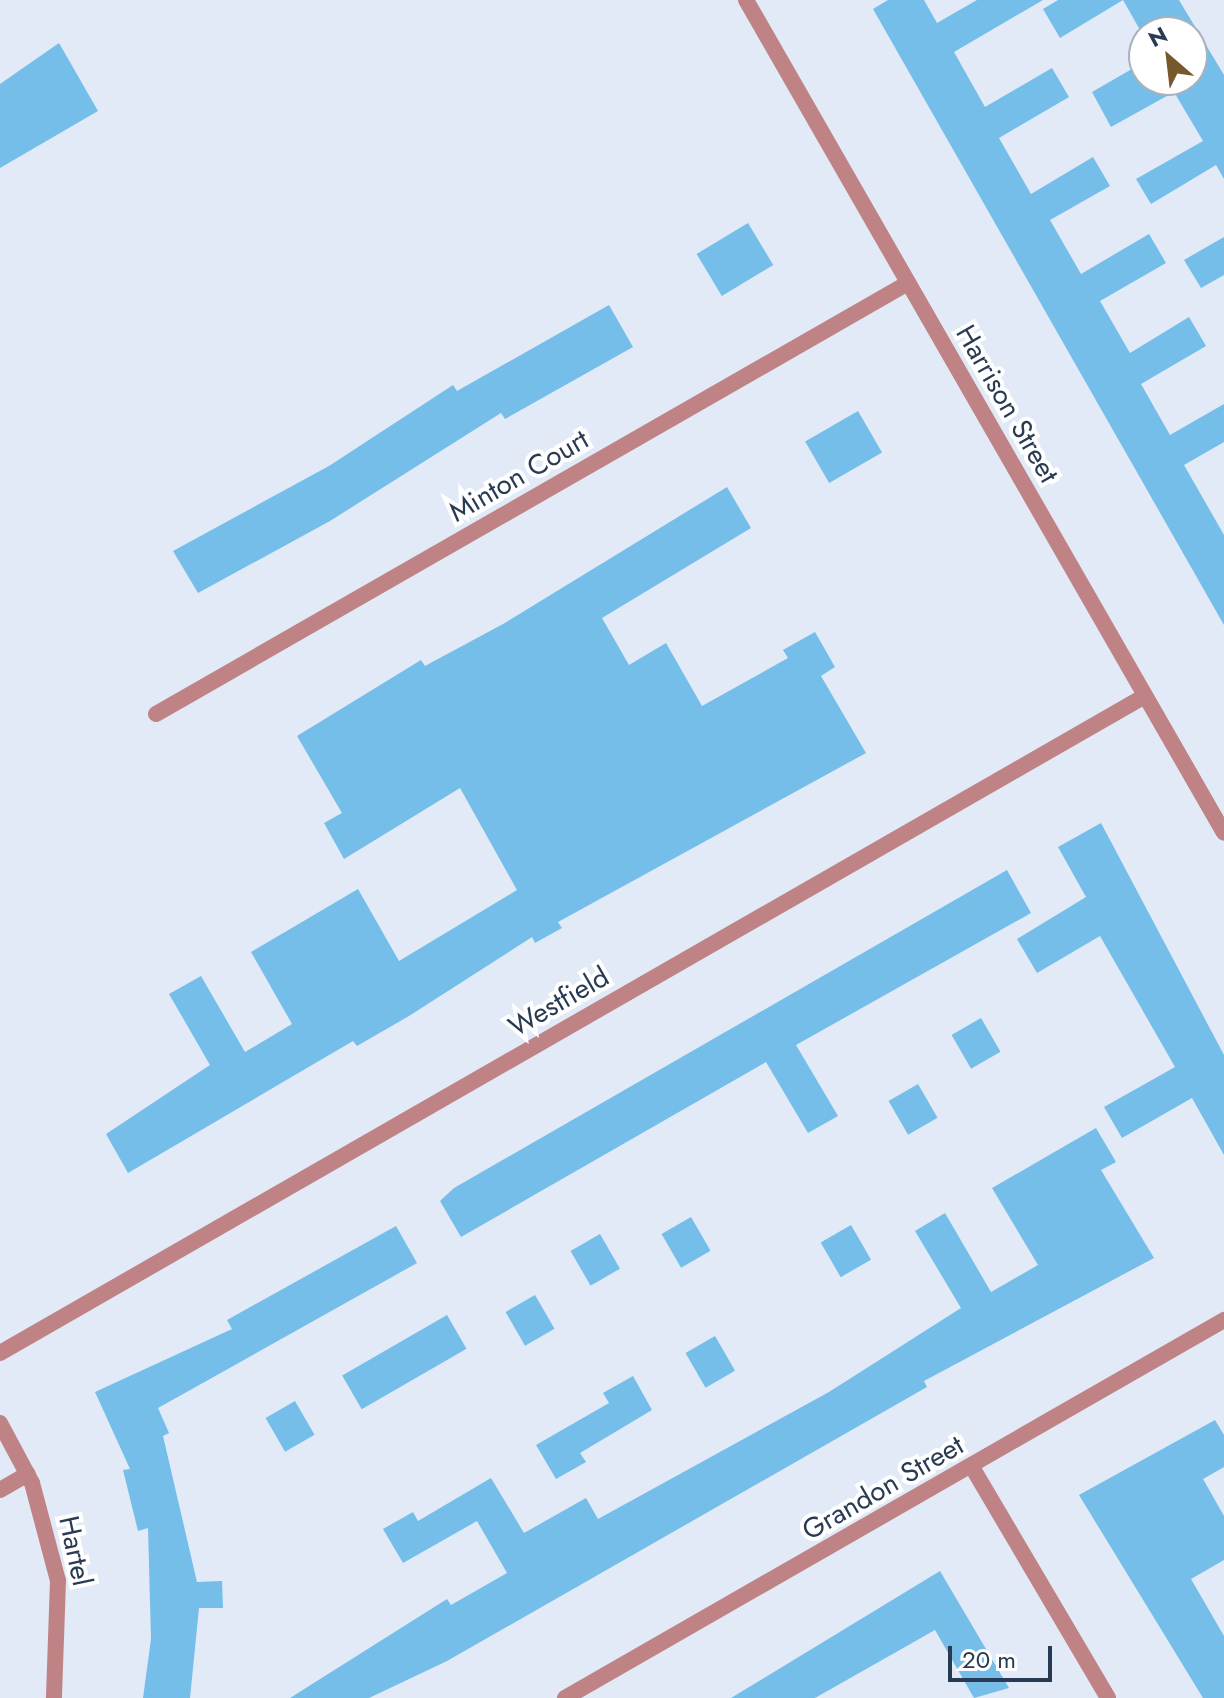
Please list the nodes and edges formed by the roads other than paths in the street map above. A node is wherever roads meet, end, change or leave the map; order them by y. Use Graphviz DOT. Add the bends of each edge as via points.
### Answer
graph roads {
  1 [pos="746,0"];
  2 [pos="908,283"];
  3 [pos="1145,696"];
  4 [pos="156,714"];
  5 [pos="1224,833"];
  6 [pos="1224,1320"];
  7 [pos="0,1353"];
  8 [pos="0,1423"];
  9 [pos="972,1467"];
  10 [pos="28,1474"];
  11 [pos="0,1490"];
  12 [pos="54,1698"];
  13 [pos="565,1698"];
  14 [pos="1108,1698"];
  1 -- 2 [label="street, Harrison Street"];
  2 -- 3 [label="street, Harrison Street"];
  2 -- 4 [label="street, Minton Court"];
  3 -- 5 [label="street, Harrison Street"];
  3 -- 7 [label="street, Westfield"];
  6 -- 9 [label="street, Grandon Street"];
  8 -- 10 [label="street, Hartel"];
  9 -- 13 [label="street, Grandon Street"];
  9 -- 14 [label="street"];
  10 -- 11 [label="street"];
  10 -- 12 [label="street, Hartel" via="58,1581"];
}
